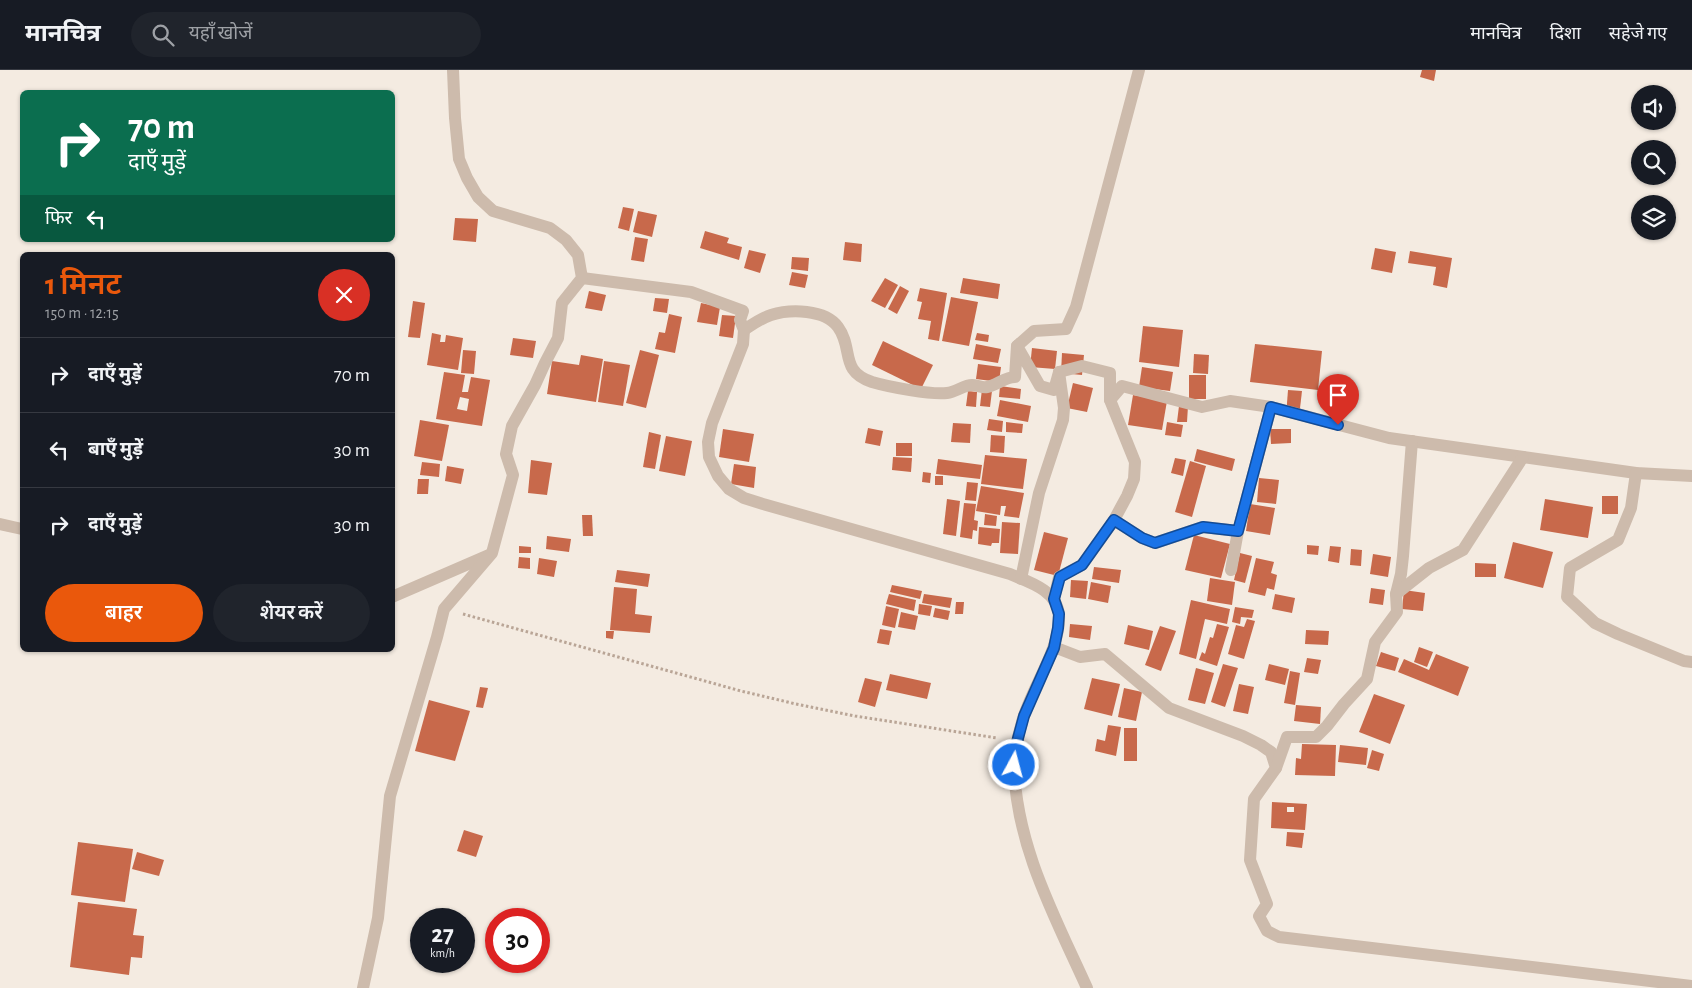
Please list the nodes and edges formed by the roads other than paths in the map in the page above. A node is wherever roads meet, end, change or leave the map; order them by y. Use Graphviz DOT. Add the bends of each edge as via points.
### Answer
graph roads {
  1 [pos="453,70"];
  2 [pos="1138,70"];
  3 [pos="582,278"];
  4 [pos="744,330"];
  5 [pos="1018,346"];
  6 [pos="1059,372"];
  7 [pos="1110,400"];
  8 [pos="1271,407"];
  9 [pos="1412,441"];
  10 [pos="1523,457"];
  11 [pos="1636,473"];
  12 [pos="1692,476"];
  13 [pos="1114,520"];
  14 [pos="0,524"];
  15 [pos="20,529"];
  16 [pos="1238,531"];
  17 [pos="492,553"];
  18 [pos="1231,570"];
  19 [pos="1021,579"];
  20 [pos="1396,594"];
  21 [pos="395,596"];
  22 [pos="1054,599"];
  23 [pos="1054,648"];
  24 [pos="1692,662"];
  25 [pos="1276,768"];
  26 [pos="1692,986"];
  27 [pos="363,988"];
  28 [pos="1087,988"];
  1 -- 3 [label="street" via="459,159 478,198 493,211 550,228 566,240 578,255"];
  2 -- 5 [label="street" via="1076,307 1066,329 1034,331"];
  3 -- 4 [label="street" via="691,292 743,311 740,320"];
  3 -- 17 [label="street" via="562,303 558,338 512,426 506,454 513,475"];
  4 -- 5 [label="street" via="760,320 786,312 819,315 838,327 853,371 860,376 872,382 938,393 970,385 986,387 1016,377"];
  4 -- 19 [label="street" via="743,344 712,423 708,442 709,457 729,489 763,504"];
  5 -- 6 [label="street" via="1040,386 1054,390"];
  6 -- 7 [label="street" via="1082,366 1110,373"];
  6 -- 19 [label="street" via="1063,420 1039,493"];
  7 -- 8 [label="street" via="1122,386 1202,407 1230,401"];
  7 -- 13 [label="street" via="1135,462 1134,479"];
  8 -- 9 [label="street"];
  8 -- 16 [label="street"];
  9 -- 10 [label="street"];
  9 -- 20 [label="street" via="1403,556"];
  10 -- 11 [label="street"];
  10 -- 20 [label="street" via="1463,550 1429,568"];
  11 -- 12 [label="street"];
  11 -- 24 [label="street" via="1631,508 1618,540 1570,568 1567,596 1594,623"];
  13 -- 16 [label="street" via="1155,543 1203,527"];
  13 -- 22 [label="street" via="1082,565 1060,577"];
  14 -- 15 [label="street"];
  16 -- 18 [label="street"];
  17 -- 21 [label="street"];
  17 -- 27 [label="street" via="444,609 390,796 378,918"];
  19 -- 22 [label="street" via="1043,588"];
  20 -- 25 [label="street" via="1397,612 1375,642 1367,679 1316,737 1287,737"];
  22 -- 23 [label="street" via="1059,614"];
  23 -- 25 [label="street" via="1080,657 1105,654 1169,708 1262,744 1271,752"];
  23 -- 28 [label="street" via="1030,699 1017,742 1014,765 1017,798 1024,839 1039,881"];
  25 -- 26 [label="street" via="1254,799 1250,860 1267,904 1260,916 1267,931 1279,937"];
}
